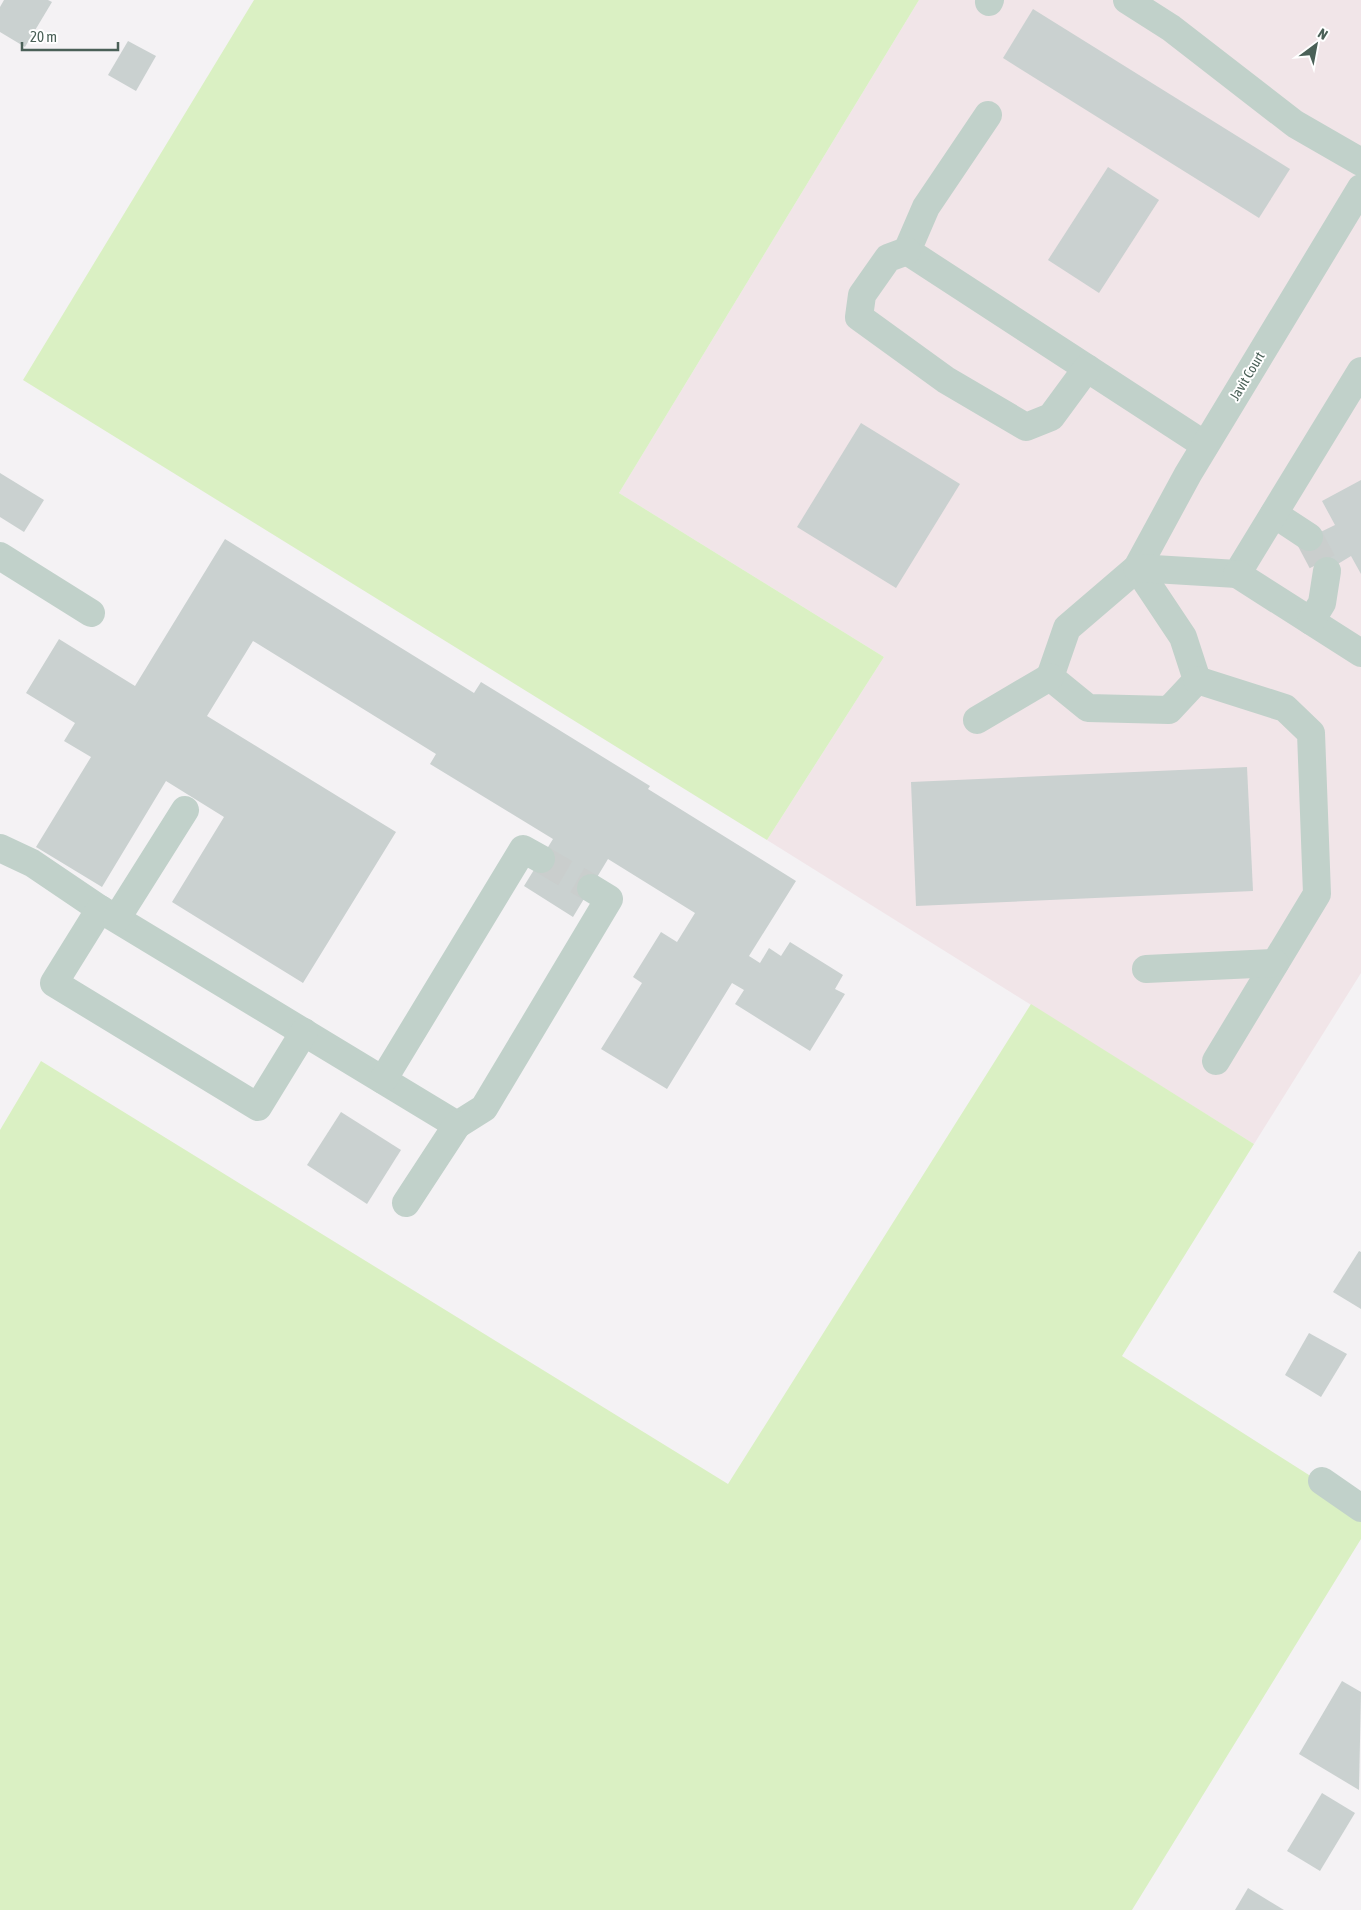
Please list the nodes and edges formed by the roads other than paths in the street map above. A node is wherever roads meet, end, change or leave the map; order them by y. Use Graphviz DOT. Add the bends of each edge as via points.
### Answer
graph roads {
  1 [pos="1127,0"];
  2 [pos="988,115"];
  3 [pos="1361,162"];
  4 [pos="1361,188"];
  5 [pos="1353,219"];
  6 [pos="906,251"];
  7 [pos="1087,368"];
  8 [pos="1361,371"];
  9 [pos="1205,445"];
  10 [pos="1274,514"];
  11 [pos="1309,537"];
  12 [pos="0,556"];
  13 [pos="1137,568"];
  14 [pos="1327,570"];
  15 [pos="1237,574"];
  16 [pos="91,613"];
  17 [pos="1311,621"];
  18 [pos="1361,653"];
  19 [pos="1050,677"];
  20 [pos="1197,680"];
  21 [pos="978,720"];
  22 [pos="185,810"];
  23 [pos="0,831"];
  24 [pos="0,848"];
  25 [pos="541,859"];
  26 [pos="32,863"];
  27 [pos="591,888"];
  28 [pos="109,914"];
  29 [pos="1275,963"];
  30 [pos="1146,969"];
  31 [pos="304,1032"];
  32 [pos="1216,1061"];
  33 [pos="383,1080"];
  34 [pos="457,1125"];
  35 [pos="406,1203"];
  36 [pos="1322,1481"];
  37 [pos="1361,1508"];
  1 -- 3 [label="street" via="1171,28 1295,124"];
  2 -- 6 [label="street" via="926,208"];
  4 -- 5 [label="street, Javit Court"];
  5 -- 9 [label="street, Javit Court"];
  6 -- 7 [label="street"];
  6 -- 7 [label="street" via="888,258 862,294 859,317 946,380 1026,427 1051,417"];
  7 -- 9 [label="street"];
  8 -- 10 [label="street"];
  9 -- 13 [label="street, Javit Court"];
  10 -- 11 [label="street"];
  10 -- 15 [label="street"];
  12 -- 16 [label="street"];
  13 -- 15 [label="street"];
  13 -- 19 [label="street" via="1067,628"];
  13 -- 20 [label="street" via="1182,637"];
  14 -- 17 [label="street" via="1322,603"];
  15 -- 17 [label="street"];
  17 -- 18 [label="street"];
  19 -- 20 [label="street" via="1088,708 1169,710"];
  19 -- 21 [label="street"];
  20 -- 29 [label="street" via="1284,708 1311,733 1317,894"];
  22 -- 28 [label="street"];
  23 -- 26 [label="street"];
  24 -- 26 [label="street"];
  25 -- 33 [label="street" via="523,849"];
  26 -- 28 [label="street"];
  27 -- 34 [label="street" via="609,899 484,1108"];
  28 -- 31 [label="street"];
  28 -- 31 [label="street" via="54,983 258,1107"];
  29 -- 30 [label="street"];
  29 -- 32 [label="street"];
  31 -- 33 [label="street"];
  33 -- 34 [label="street"];
  34 -- 35 [label="street"];
  36 -- 37 [label="street"];
}
